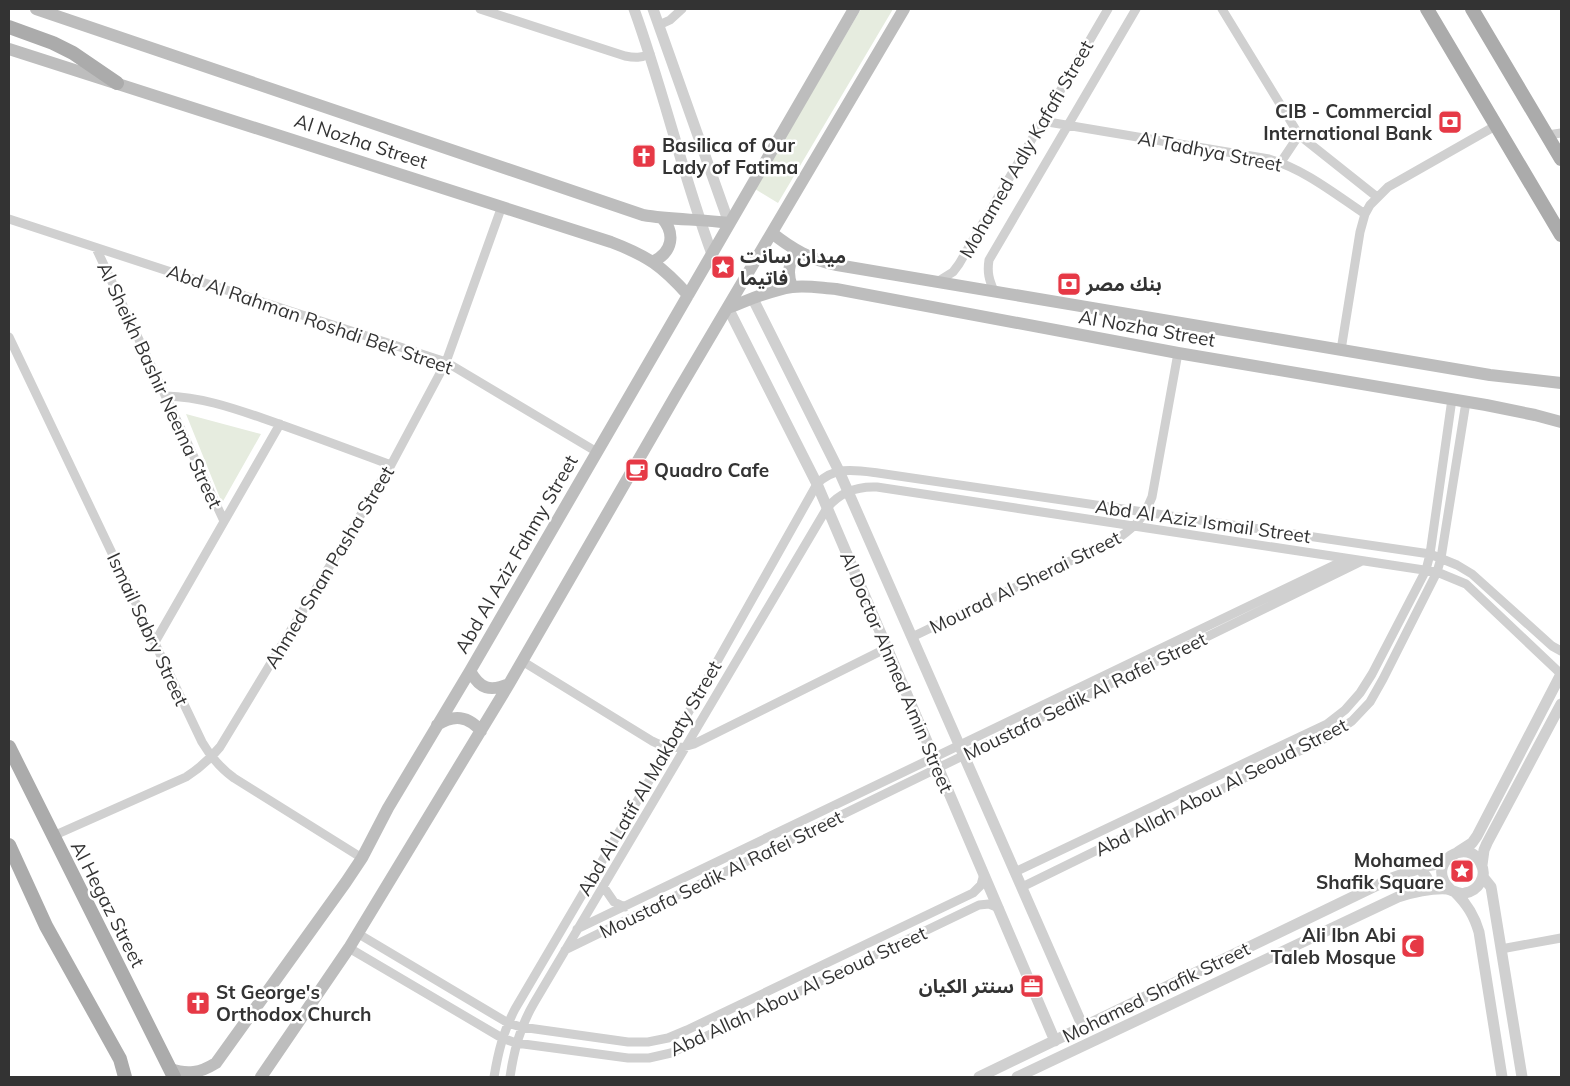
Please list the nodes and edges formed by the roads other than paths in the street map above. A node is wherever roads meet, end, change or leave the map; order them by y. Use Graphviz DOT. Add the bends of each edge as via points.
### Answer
graph roads {
  1 [pos="36,9"];
  2 [pos="480,9"];
  3 [pos="634,9"];
  4 [pos="653,9"];
  5 [pos="682,9"];
  6 [pos="854,9"];
  7 [pos="904,9"];
  8 [pos="1108,9"];
  9 [pos="1136,9"];
  10 [pos="1222,9"];
  11 [pos="1427,9"];
  12 [pos="1472,9"];
  13 [pos="659,25"];
  14 [pos="9,27"];
  15 [pos="9,49"];
  16 [pos="650,54"];
  17 [pos="117,84"];
  18 [pos="1042,122"];
  19 [pos="1497,125"];
  20 [pos="1068,126"];
  21 [pos="1554,134"];
  22 [pos="1299,135"];
  23 [pos="1561,159"];
  24 [pos="1281,162"];
  25 [pos="1377,197"];
  26 [pos="502,206"];
  27 [pos="1365,214"];
  28 [pos="662,218"];
  29 [pos="9,219"];
  30 [pos="699,219"];
  31 [pos="729,223"];
  32 [pos="772,233"];
  33 [pos="1561,235"];
  34 [pos="96,248"];
  35 [pos="796,251"];
  36 [pos="712,254"];
  37 [pos="654,261"];
  38 [pos="937,282"];
  39 [pos="792,287"];
  40 [pos="994,291"];
  41 [pos="688,295"];
  42 [pos="753,299"];
  43 [pos="728,308"];
  44 [pos="9,337"];
  45 [pos="1341,350"];
  46 [pos="1178,353"];
  47 [pos="446,362"];
  48 [pos="1561,383"];
  49 [pos="166,396"];
  50 [pos="1452,400"];
  51 [pos="1466,402"];
  52 [pos="1561,422"];
  53 [pos="280,424"];
  54 [pos="597,452"];
  55 [pos="391,465"];
  56 [pos="839,471"];
  57 [pos="817,484"];
  58 [pos="848,491"];
  59 [pos="828,508"];
  60 [pos="1146,513"];
  61 [pos="224,522"];
  62 [pos="1136,526"];
  63 [pos="1430,554"];
  64 [pos="1441,558"];
  65 [pos="1348,559"];
  66 [pos="1362,561"];
  67 [pos="1426,570"];
  68 [pos="1437,572"];
  69 [pos="912,637"];
  70 [pos="155,642"];
  71 [pos="887,648"];
  72 [pos="1561,651"];
  73 [pos="522,661"];
  74 [pos="470,671"];
  75 [pos="1561,674"];
  76 [pos="509,684"];
  77 [pos="1561,704"];
  78 [pos="437,725"];
  79 [pos="481,731"];
  80 [pos="9,746"];
  81 [pos="669,747"];
  82 [pos="686,747"];
  83 [pos="962,750"];
  84 [pos="211,758"];
  85 [pos="936,763"];
  86 [pos="53,836"];
  87 [pos="1477,836"];
  88 [pos="1487,843"];
  89 [pos="9,845"];
  90 [pos="1458,852"];
  91 [pos="362,858"];
  92 [pos="1444,863"];
  93 [pos="1420,868"];
  94 [pos="1482,871"];
  95 [pos="1015,872"];
  96 [pos="984,874"];
  97 [pos="603,886"];
  98 [pos="1022,887"];
  99 [pos="1426,890"];
  100 [pos="1452,891"];
  101 [pos="625,907"];
  102 [pos="998,908"];
  103 [pos="566,923"];
  104 [pos="577,930"];
  105 [pos="357,934"];
  106 [pos="1561,938"];
  107 [pos="349,948"];
  108 [pos="1501,949"];
  109 [pos="565,950"];
  110 [pos="508,1023"];
  111 [pos="521,1027"];
  112 [pos="1084,1027"];
  113 [pos="502,1038"];
  114 [pos="1055,1041"];
  115 [pos="516,1043"];
  116 [pos="216,1063"];
  117 [pos="172,1073"];
  118 [pos="124,1077"];
  119 [pos="215,1077"];
  120 [pos="261,1077"];
  121 [pos="494,1077"];
  122 [pos="510,1077"];
  123 [pos="980,1077"];
  124 [pos="1017,1077"];
  125 [pos="1502,1077"];
  126 [pos="1522,1077"];
  1 -- 28 [label="main road, Al Nozha Street" via="643,215"];
  2 -- 16 [label="street" via="625,56 634,58"];
  3 -- 16 [label="street"];
  4 -- 13 [label="street"];
  5 -- 13 [label="street"];
  6 -- 31 [label="main road, Abd Al Aziz Fahmy Street"];
  7 -- 32 [label="main road"];
  8 -- 18 [label="street, Mohamed Adly Kafafi Street"];
  9 -- 20 [label="street, Mohamed Adly Kafafi Street"];
  10 -- 22 [label="street"];
  11 -- 19 [label="main road"];
  12 -- 21 [label="main road"];
  13 -- 31 [label="street"];
  14 -- 17 [label="main road" via="73,53"];
  15 -- 17 [label="main road, Al Nozha Street"];
  16 -- 30 [label="street"];
  17 -- 26 [label="main road, Al Nozha Street"];
  18 -- 20 [label="street, Al Tadhya Street"];
  18 -- 38 [label="street, Mohamed Adly Kafafi Street" via="954,272"];
  19 -- 25 [label="street" via="1388,187"];
  19 -- 33 [label="main road"];
  20 -- 24 [label="street, Al Tadhya Street"];
  20 -- 40 [label="street, Mohamed Adly Kafafi Street" via="989,260 987,270"];
  21 -- 23 [label="main road"];
  22 -- 24 [label="street"];
  22 -- 25 [label="street"];
  24 -- 27 [label="street, Al Tadhya Street"];
  25 -- 27 [label="street"];
  26 -- 37 [label="main road, Al Nozha Street" via="612,242"];
  26 -- 47 [label="street, Ahmed Snan Pasha Street"];
  27 -- 45 [label="street"];
  28 -- 30 [label="main road, Al Nozha Street"];
  28 -- 37 [label="main road" via="671,232 671,242 662,257"];
  29 -- 34 [label="street, Abd Al Rahman Roshdi Bek Street"];
  30 -- 31 [label="main road, Al Nozha Street"];
  30 -- 36 [label="street"];
  31 -- 36 [label="main road, Abd Al Aziz Fahmy Street"];
  32 -- 35 [label="main road, Al Nozha Street"];
  32 -- 43 [label="main road"];
  34 -- 47 [label="street, Abd Al Rahman Roshdi Bek Street"];
  34 -- 49 [label="street, Al Sheikh Bashir Neema Street"];
  35 -- 38 [label="main road, Al Nozha Street" via="824,262"];
  35 -- 39 [label="main road" via="788,271"];
  36 -- 41 [label="main road, Abd Al Aziz Fahmy Street"];
  37 -- 41 [label="main road, Al Nozha Street"];
  38 -- 40 [label="main road, Al Nozha Street"];
  39 -- 42 [label="main road, Al Nozha Street"];
  39 -- 46 [label="main road, Al Nozha Street" via="836,289"];
  40 -- 45 [label="main road, Al Nozha Street"];
  41 -- 54 [label="main road, Abd Al Aziz Fahmy Street"];
  42 -- 43 [label="main road, Al Nozha Street"];
  42 -- 56 [label="street, Al Doctor Ahmed Amin Street"];
  43 -- 57 [label="street, Al Doctor Ahmed Amin Street"];
  43 -- 73 [label="main road"];
  44 -- 70 [label="street, Ismail Sabry Street"];
  45 -- 48 [label="main road, Al Nozha Street" via="1490,375"];
  46 -- 50 [label="main road, Al Nozha Street"];
  46 -- 60 [label="street, Mourad Al Sherai Street" via="1152,497"];
  47 -- 54 [label="street, Abd Al Rahman Roshdi Bek Street"];
  47 -- 55 [label="street, Ahmed Snan Pasha Street"];
  49 -- 53 [label="street" via="214,402"];
  49 -- 61 [label="street, Al Sheikh Bashir Neema Street"];
  50 -- 51 [label="main road, Al Nozha Street"];
  50 -- 63 [label="street, Abd Allah Abou Al Seoud Street"];
  51 -- 52 [label="main road, Al Nozha Street"];
  51 -- 64 [label="street, Abd Allah Abou Al Seoud Street"];
  53 -- 55 [label="street"];
  53 -- 61 [label="street"];
  54 -- 74 [label="main road, Abd Al Aziz Fahmy Street"];
  55 -- 84 [label="street, Ahmed Snan Pasha Street"];
  56 -- 57 [label="street"];
  56 -- 58 [label="street, Al Doctor Ahmed Amin Street"];
  56 -- 60 [label="street, Abd Al Aziz Ismail Street" via="878,473"];
  57 -- 59 [label="street, Al Doctor Ahmed Amin Street"];
  57 -- 81 [label="street, Abd Al Latif Al Makbaty Street"];
  58 -- 59 [label="street, Abd Al Aziz Ismail Street"];
  58 -- 62 [label="street, Abd Al Aziz Ismail Street" via="877,487"];
  58 -- 69 [label="street, Al Doctor Ahmed Amin Street"];
  59 -- 71 [label="street, Al Doctor Ahmed Amin Street"];
  59 -- 82 [label="street, Abd Al Latif Al Makbaty Street"];
  60 -- 62 [label="street, Mourad Al Sherai Street"];
  60 -- 63 [label="street, Abd Al Aziz Ismail Street"];
  61 -- 70 [label="street"];
  62 -- 65 [label="street, Abd Al Aziz Ismail Street"];
  62 -- 69 [label="street, Mourad Al Sherai Street" via="1120,537"];
  63 -- 64 [label="street, Abd Al Aziz Ismail Street"];
  63 -- 67 [label="street, Abd Allah Abou Al Seoud Street"];
  64 -- 68 [label="street, Abd Allah Abou Al Seoud Street"];
  64 -- 72 [label="street, Abd Al Aziz Ismail Street" via="1472,574"];
  65 -- 66 [label="street, Abd Al Aziz Ismail Street"];
  65 -- 83 [label="street, Moustafa Sedik Al Rafei Street"];
  66 -- 67 [label="street, Abd Al Aziz Ismail Street"];
  66 -- 83 [label="street, Moustafa Sedik Al Rafei Street"];
  67 -- 68 [label="street, Abd Al Aziz Ismail Street"];
  67 -- 95 [label="street, Abd Allah Abou Al Seoud Street" via="1360,693 1327,724"];
  68 -- 75 [label="street, Abd Al Aziz Ismail Street" via="1466,584"];
  68 -- 98 [label="street, Abd Allah Abou Al Seoud Street" via="1370,702 1352,721 1330,736"];
  69 -- 83 [label="street, Al Doctor Ahmed Amin Street"];
  70 -- 84 [label="street, Ismail Sabry Street"];
  71 -- 82 [label="street"];
  71 -- 85 [label="street, Al Doctor Ahmed Amin Street"];
  73 -- 76 [label="main road"];
  73 -- 81 [label="street" via="652,741"];
  74 -- 76 [label="main road" via="486,688 498,689"];
  74 -- 78 [label="main road, Abd Al Aziz Fahmy Street"];
  75 -- 87 [label="street"];
  76 -- 79 [label="main road"];
  77 -- 88 [label="street"];
  78 -- 79 [label="main road" via="445,719 460,718 474,723"];
  78 -- 91 [label="main road, Abd Al Aziz Fahmy Street"];
  79 -- 105 [label="main road"];
  80 -- 86 [label="main road, Al Hegaz Street"];
  81 -- 82 [label="street"];
  81 -- 103 [label="street, Abd Al Latif Al Makbaty Street"];
  82 -- 97 [label="street, Abd Al Latif Al Makbaty Street"];
  83 -- 85 [label="street, Moustafa Sedik Al Rafei Street"];
  83 -- 95 [label="street, Al Doctor Ahmed Amin Street"];
  84 -- 86 [label="street, Ahmed Snan Pasha Street" via="186,777"];
  84 -- 91 [label="street, Ismail Sabry Street" via="234,778"];
  85 -- 96 [label="street, Al Doctor Ahmed Amin Street"];
  85 -- 101 [label="street, Moustafa Sedik Al Rafei Street"];
  85 -- 109 [label="street, Moustafa Sedik Al Rafei Street"];
  86 -- 117 [label="main road, Al Hegaz Street"];
  87 -- 88 [label="street" via="1481,842"];
  87 -- 90 [label="street"];
  88 -- 94 [label="street"];
  89 -- 118 [label="main road" via="46,926 120,1059"];
  90 -- 92 [label="street"];
  90 -- 94 [label="street" via="1475,856"];
  91 -- 116 [label="main road, Abd Al Aziz Fahmy Street"];
  92 -- 93 [label="street, Mohamed Shafik Street"];
  92 -- 100 [label="street" via="1441,874 1445,885"];
  93 -- 99 [label="street" via="1427,878"];
  93 -- 112 [label="street, Mohamed Shafik Street" via="1392,878"];
  94 -- 100 [label="street" via="1477,888 1467,893"];
  94 -- 108 [label="street" via="1492,893"];
  95 -- 98 [label="street, Al Doctor Ahmed Amin Street"];
  96 -- 102 [label="street, Al Doctor Ahmed Amin Street"];
  96 -- 111 [label="street, Abd Allah Abou Al Seoud Street" via="982,885 974,893 668,1038 628,1042"];
  97 -- 101 [label="street" via="614,902"];
  97 -- 104 [label="street, Abd Al Latif Al Makbaty Street"];
  98 -- 112 [label="street, Al Doctor Ahmed Amin Street"];
  99 -- 100 [label="street, Mohamed Shafik Street"];
  99 -- 124 [label="street, Mohamed Shafik Street" via="1382,904"];
  100 -- 125 [label="street" via="1466,903 1480,932"];
  101 -- 104 [label="street, Moustafa Sedik Al Rafei Street"];
  102 -- 114 [label="street, Al Doctor Ahmed Amin Street"];
  102 -- 115 [label="street, Abd Allah Abou Al Seoud Street" via="989,904 979,905 670,1053 650,1058 628,1058"];
  103 -- 104 [label="street"];
  103 -- 110 [label="street, Abd Al Latif Al Makbaty Street"];
  104 -- 109 [label="street, Abd Al Latif Al Makbaty Street"];
  105 -- 107 [label="main road"];
  105 -- 110 [label="street, Abd Allah Abou Al Seoud Street"];
  106 -- 108 [label="street"];
  107 -- 113 [label="street, Abd Allah Abou Al Seoud Street"];
  107 -- 120 [label="main road"];
  108 -- 126 [label="street"];
  109 -- 111 [label="street, Abd Al Latif Al Makbaty Street"];
  110 -- 111 [label="street, Abd Allah Abou Al Seoud Street"];
  110 -- 113 [label="street, Abd Al Latif Al Makbaty Street"];
  111 -- 115 [label="street, Abd Al Latif Al Makbaty Street"];
  112 -- 114 [label="street, Mohamed Shafik Street"];
  113 -- 115 [label="street, Abd Allah Abou Al Seoud Street"];
  113 -- 121 [label="street, Abd Al Latif Al Makbaty Street"];
  114 -- 123 [label="street, Mohamed Shafik Street"];
  115 -- 122 [label="street, Abd Al Latif Al Makbaty Street"];
  116 -- 117 [label="main road" via="194,1073"];
  116 -- 119 [label="main road"];
}
